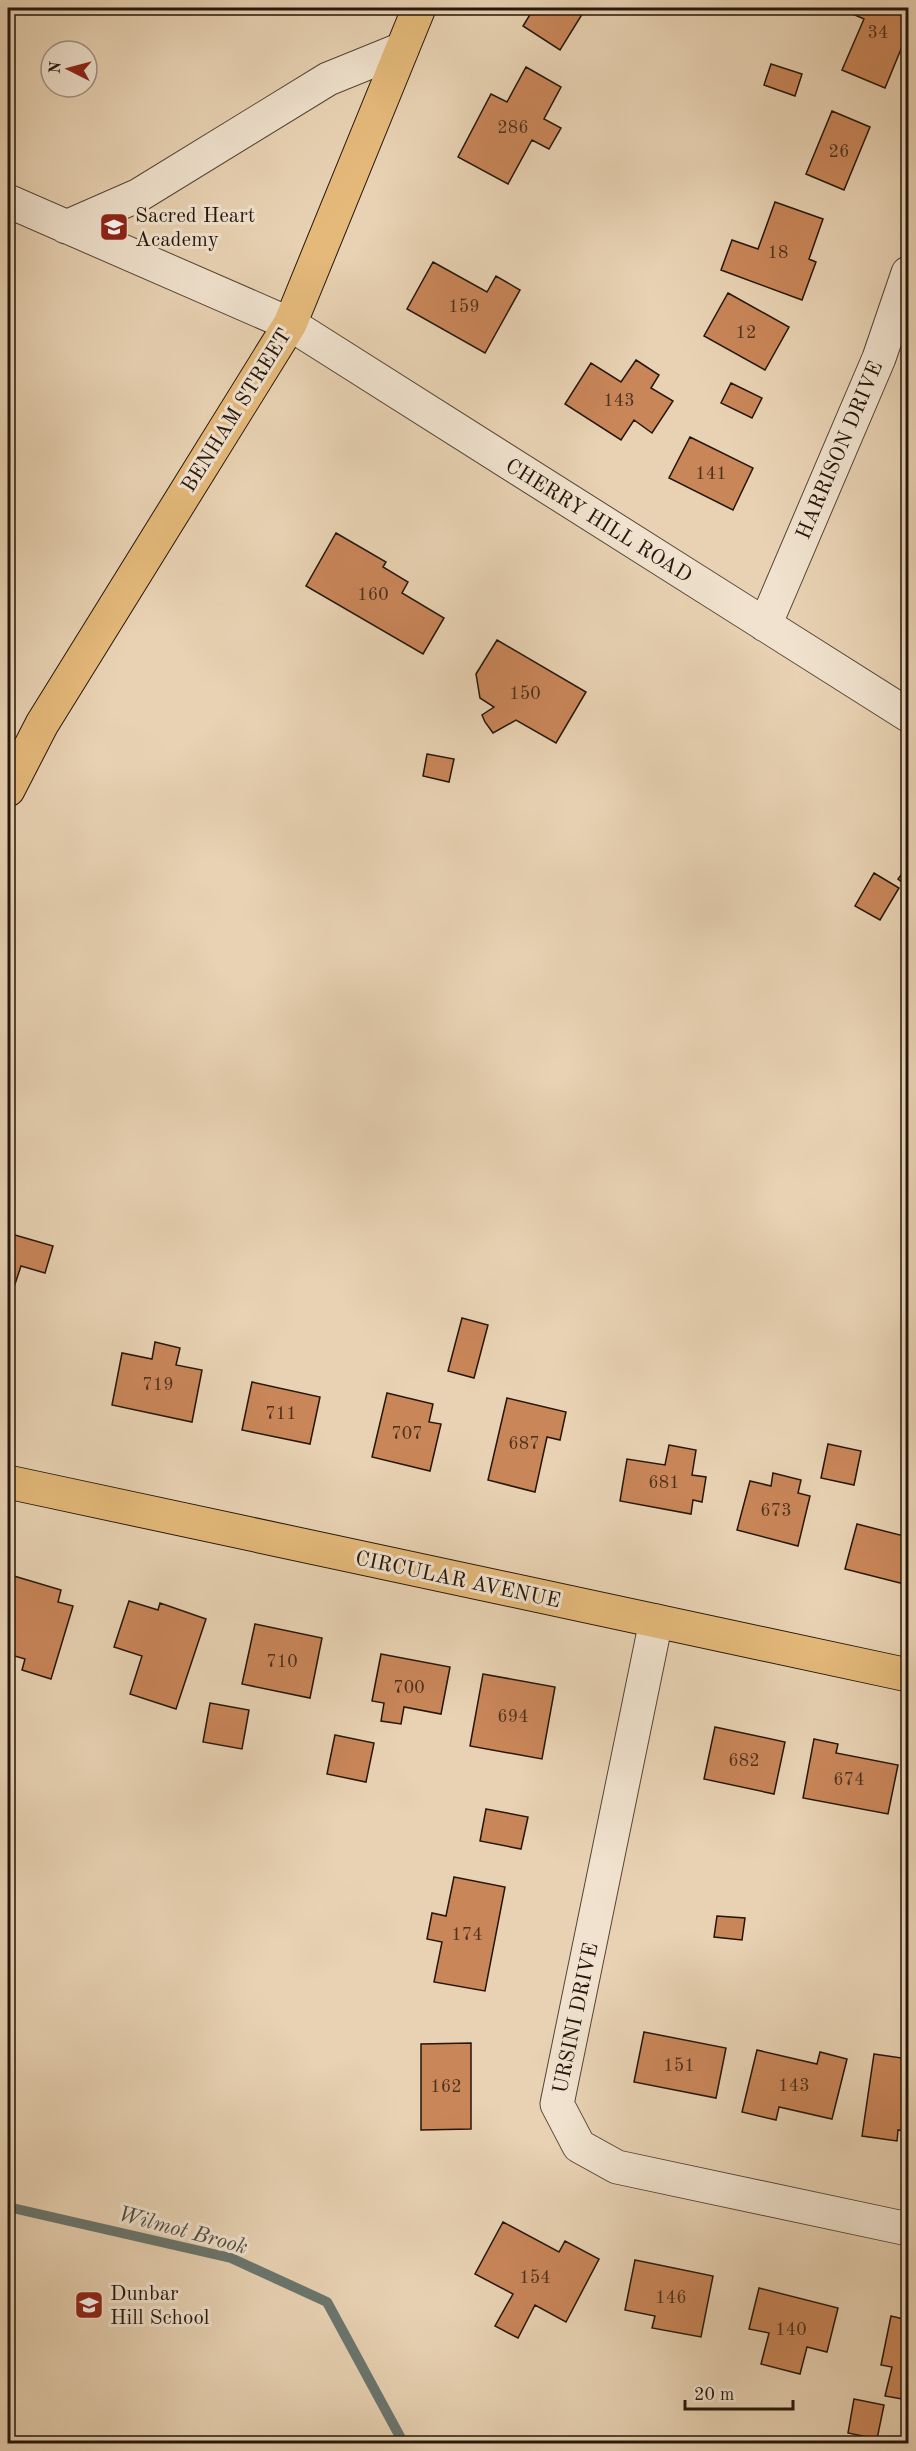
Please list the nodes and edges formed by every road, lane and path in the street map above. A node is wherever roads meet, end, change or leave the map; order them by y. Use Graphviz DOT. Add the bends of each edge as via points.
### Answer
graph roads {
  1 [pos="419,8"];
  2 [pos="402,49"];
  3 [pos="8,201"];
  4 [pos="66,227"];
  5 [pos="909,273"];
  6 [pos="290,324"];
  7 [pos="765,625"];
  8 [pos="909,715"];
  9 [pos="8,790"];
  10 [pos="8,1482"];
  11 [pos="656,1621"];
  12 [pos="909,1675"];
  13 [pos="909,2229"];
  1 -- 2 [label="main road, BENHAM STREET"];
  2 -- 4 [label="street" via="328,79 139,195"];
  2 -- 6 [label="main road, BENHAM STREET"];
  3 -- 4 [label="street, CHERRY HILL ROAD"];
  4 -- 6 [label="street, CHERRY HILL ROAD"];
  5 -- 7 [label="street, HARRISON DRIVE" via="879,358"];
  6 -- 7 [label="street, CHERRY HILL ROAD"];
  6 -- 9 [label="main road, BENHAM STREET" via="47,714"];
  7 -- 8 [label="street, CHERRY HILL ROAD"];
  10 -- 11 [label="main road, CIRCULAR AVENUE"];
  11 -- 12 [label="main road, CIRCULAR AVENUE"];
  11 -- 13 [label="street, URSINI DRIVE" via="557,2104 579,2146 617,2167"];
}
